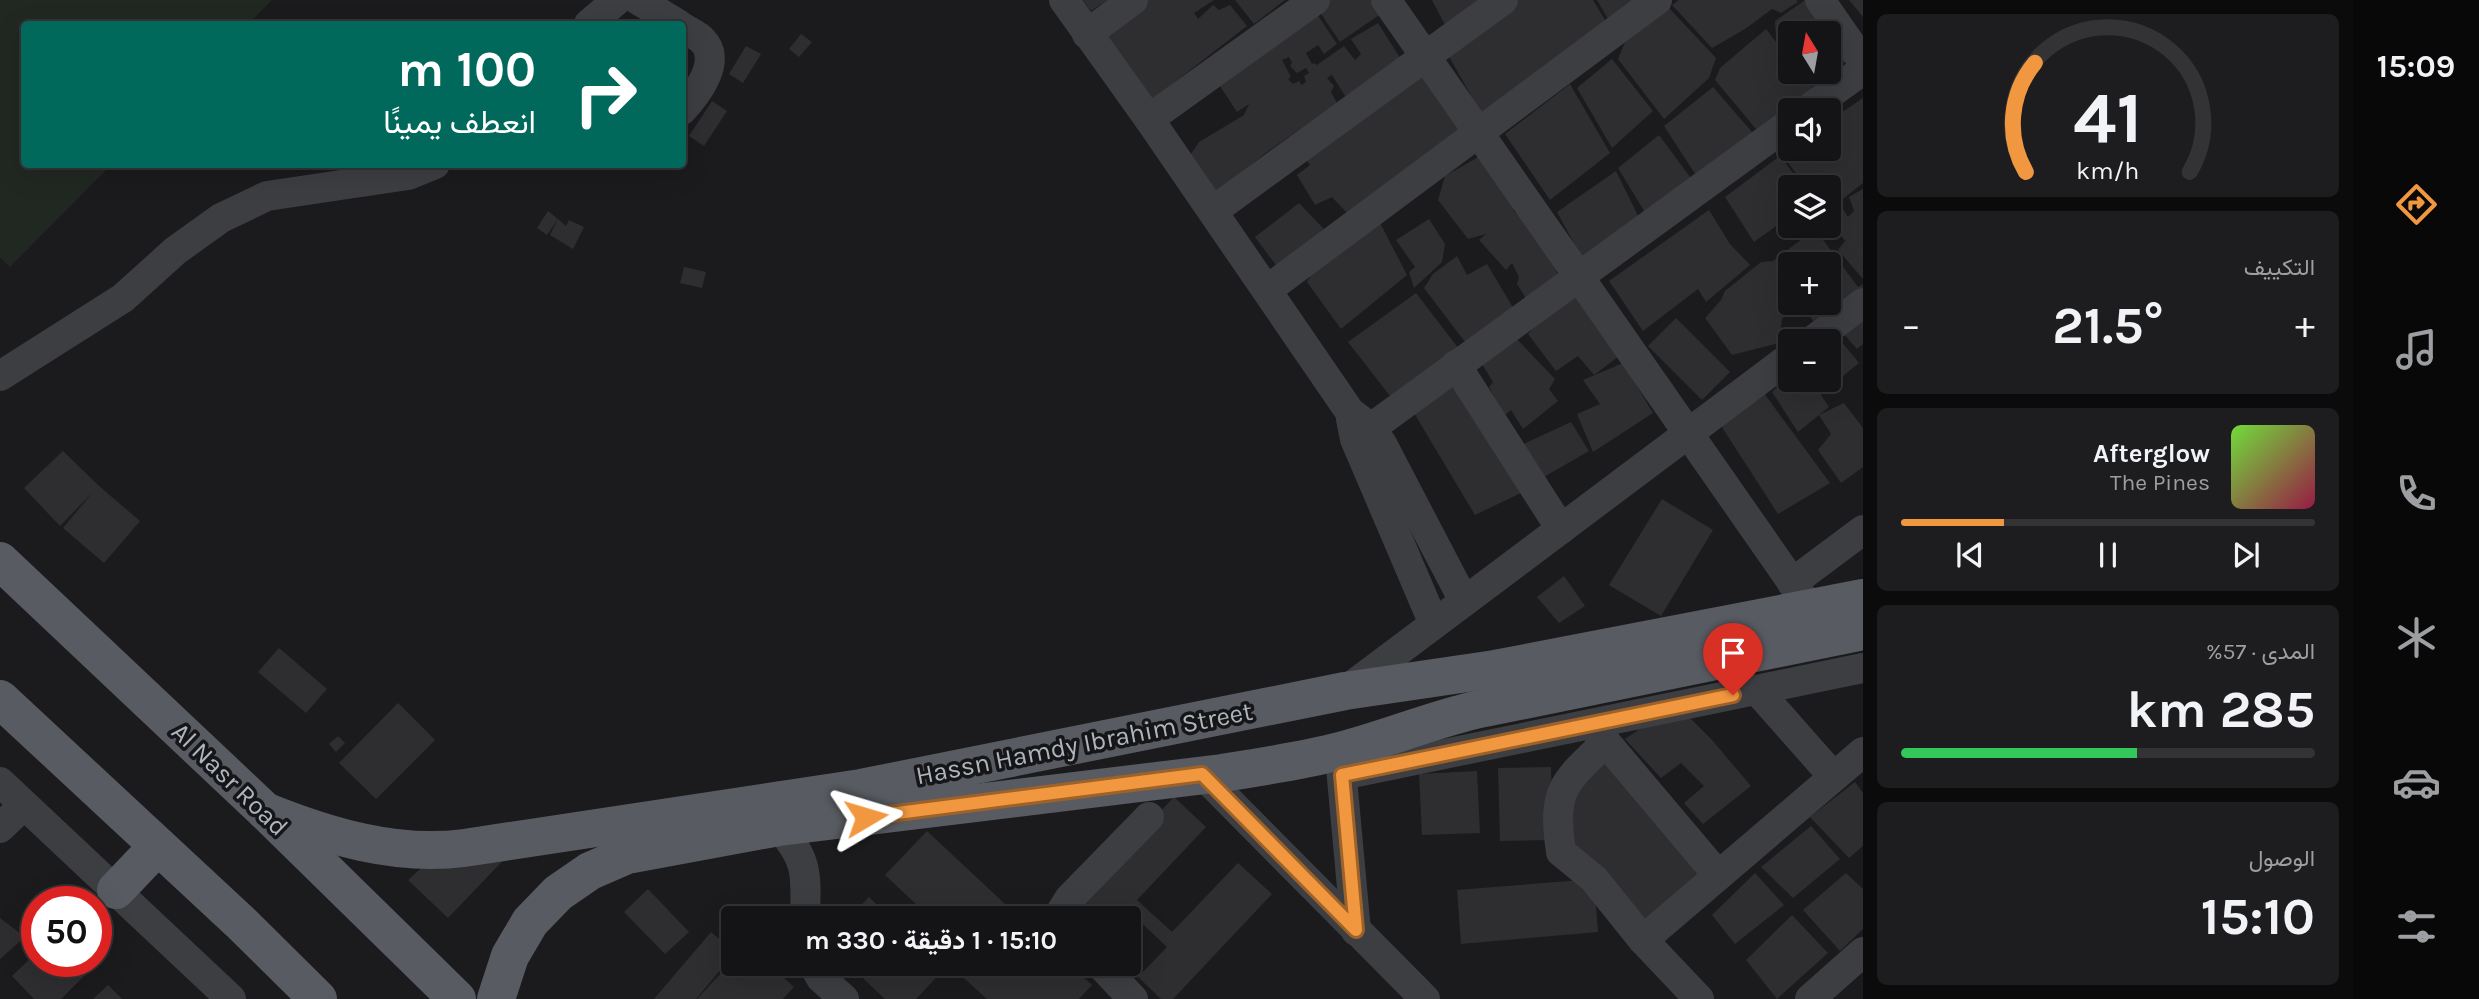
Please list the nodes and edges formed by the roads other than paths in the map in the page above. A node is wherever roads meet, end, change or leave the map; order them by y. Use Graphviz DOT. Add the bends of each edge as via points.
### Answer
graph roads {
  1 [pos="617,0"];
  2 [pos="638,0"];
  3 [pos="1064,0"];
  4 [pos="1133,0"];
  5 [pos="1315,0"];
  6 [pos="1386,0"];
  7 [pos="1503,0"];
  8 [pos="1657,0"];
  9 [pos="1820,0"];
  10 [pos="592,21"];
  11 [pos="672,21"];
  12 [pos="686,30"];
  13 [pos="1087,34"];
  14 [pos="1425,57"];
  15 [pos="1863,62"];
  16 [pos="1863,69"];
  17 [pos="1823,98"];
  18 [pos="686,104"];
  19 [pos="1149,119"];
  20 [pos="1778,131"];
  21 [pos="1478,133"];
  22 [pos="425,168"];
  23 [pos="1213,211"];
  24 [pos="1578,276"];
  25 [pos="1266,290"];
  26 [pos="1863,303"];
  27 [pos="1828,329"];
  28 [pos="1456,366"];
  29 [pos="1778,367"];
  30 [pos="0,376"];
  31 [pos="1359,426"];
  32 [pos="1689,433"];
  33 [pos="1561,529"];
  34 [pos="1863,530"];
  35 [pos="0,561"];
  36 [pos="1801,596"];
  37 [pos="1863,598"];
  38 [pos="1464,601"];
  39 [pos="1434,624"];
  40 [pos="1863,631"];
  41 [pos="1863,668"];
  42 [pos="1757,690"];
  43 [pos="1345,691"];
  44 [pos="0,699"];
  45 [pos="1192,720"];
  46 [pos="1598,733"];
  47 [pos="1863,752"];
  48 [pos="1341,763"];
  49 [pos="1202,774"];
  50 [pos="1833,776"];
  51 [pos="0,782"];
  52 [pos="864,802"];
  53 [pos="24,805"];
  54 [pos="265,811"];
  55 [pos="1149,817"];
  56 [pos="779,827"];
  57 [pos="0,828"];
  58 [pos="158,846"];
  59 [pos="1717,874"];
  60 [pos="116,890"];
  61 [pos="806,906"];
  62 [pos="1065,906"];
  63 [pos="1356,930"];
  64 [pos="1643,940"];
  65 [pos="1863,952"];
  66 [pos="820,976"];
  67 [pos="1111,976"];
  68 [pos="231,999"];
  69 [pos="318,999"];
  70 [pos="457,999"];
  71 [pos="496,999"];
  72 [pos="844,999"];
  73 [pos="1133,999"];
  74 [pos="1425,999"];
  75 [pos="1699,999"];
  76 [pos="1810,999"];
  1 -- 10 [label="street"];
  2 -- 11 [label="street"];
  3 -- 13 [label="street"];
  4 -- 13 [label="street"];
  5 -- 19 [label="street"];
  6 -- 14 [label="street"];
  7 -- 14 [label="street"];
  8 -- 21 [label="street"];
  9 -- 15 [label="street"];
  12 -- 18 [label="street" via="703,41 710,62 708,73"];
  13 -- 19 [label="street"];
  14 -- 21 [label="street"];
  14 -- 23 [label="street"];
  16 -- 17 [label="street"];
  19 -- 23 [label="street"];
  20 -- 24 [label="street"];
  21 -- 24 [label="street"];
  21 -- 25 [label="street"];
  22 -- 30 [label="street" via="408,175 268,196 221,218 175,251 123,298"];
  23 -- 25 [label="street"];
  24 -- 28 [label="street"];
  24 -- 32 [label="street"];
  25 -- 31 [label="street"];
  26 -- 27 [label="street"];
  28 -- 31 [label="street"];
  28 -- 33 [label="street"];
  29 -- 32 [label="street"];
  31 -- 38 [label="street" via="1382,444"];
  31 -- 39 [label="street"];
  32 -- 33 [label="street"];
  32 -- 36 [label="street"];
  33 -- 38 [label="street"];
  34 -- 36 [label="street"];
  35 -- 54 [label="main road, Al Nasr Road"];
  36 -- 37 [label="main road, Hassn Hamdy Ibrahim Street"];
  36 -- 43 [label="main road, Hassn Hamdy Ibrahim Street" via="1495,669"];
  38 -- 39 [label="street"];
  39 -- 43 [label="street"];
  40 -- 48 [label="main road, Hassn Hamdy Ibrahim Street" via="1439,719"];
  41 -- 42 [label="street"];
  42 -- 46 [label="street"];
  42 -- 50 [label="street"];
  43 -- 45 [label="main road, Hassn Hamdy Ibrahim Street"];
  44 -- 58 [label="main road"];
  45 -- 49 [label="main road" via="1179,743 1190,768"];
  45 -- 52 [label="main road, Hassn Hamdy Ibrahim Street"];
  46 -- 48 [label="street"];
  46 -- 59 [label="street"];
  46 -- 64 [label="street" via="1567,779 1558,806 1561,852 1594,878"];
  47 -- 50 [label="street"];
  48 -- 49 [label="main road, Hassn Hamdy Ibrahim Street" via="1280,764"];
  48 -- 63 [label="street"];
  49 -- 52 [label="main road, Hassn Hamdy Ibrahim Street"];
  49 -- 63 [label="street"];
  50 -- 59 [label="street"];
  51 -- 53 [label="street"];
  52 -- 54 [label="main road, Hassn Hamdy Ibrahim Street" via="441,851 362,842 312,830"];
  52 -- 56 [label="main road, Hassn Hamdy Ibrahim Street"];
  53 -- 57 [label="street"];
  53 -- 60 [label="street"];
  54 -- 70 [label="main road, Al Nasr Road"];
  55 -- 62 [label="street"];
  56 -- 61 [label="street" via="802,859"];
  56 -- 71 [label="main road, Hassn Hamdy Ibrahim Street" via="627,855 590,871 558,893 530,922 510,956"];
  58 -- 60 [label="main road"];
  58 -- 69 [label="main road"];
  59 -- 64 [label="street"];
  60 -- 68 [label="street"];
  63 -- 74 [label="street"];
  64 -- 75 [label="street"];
  65 -- 76 [label="street"];
  66 -- 72 [label="street"];
  67 -- 73 [label="street"];
}
